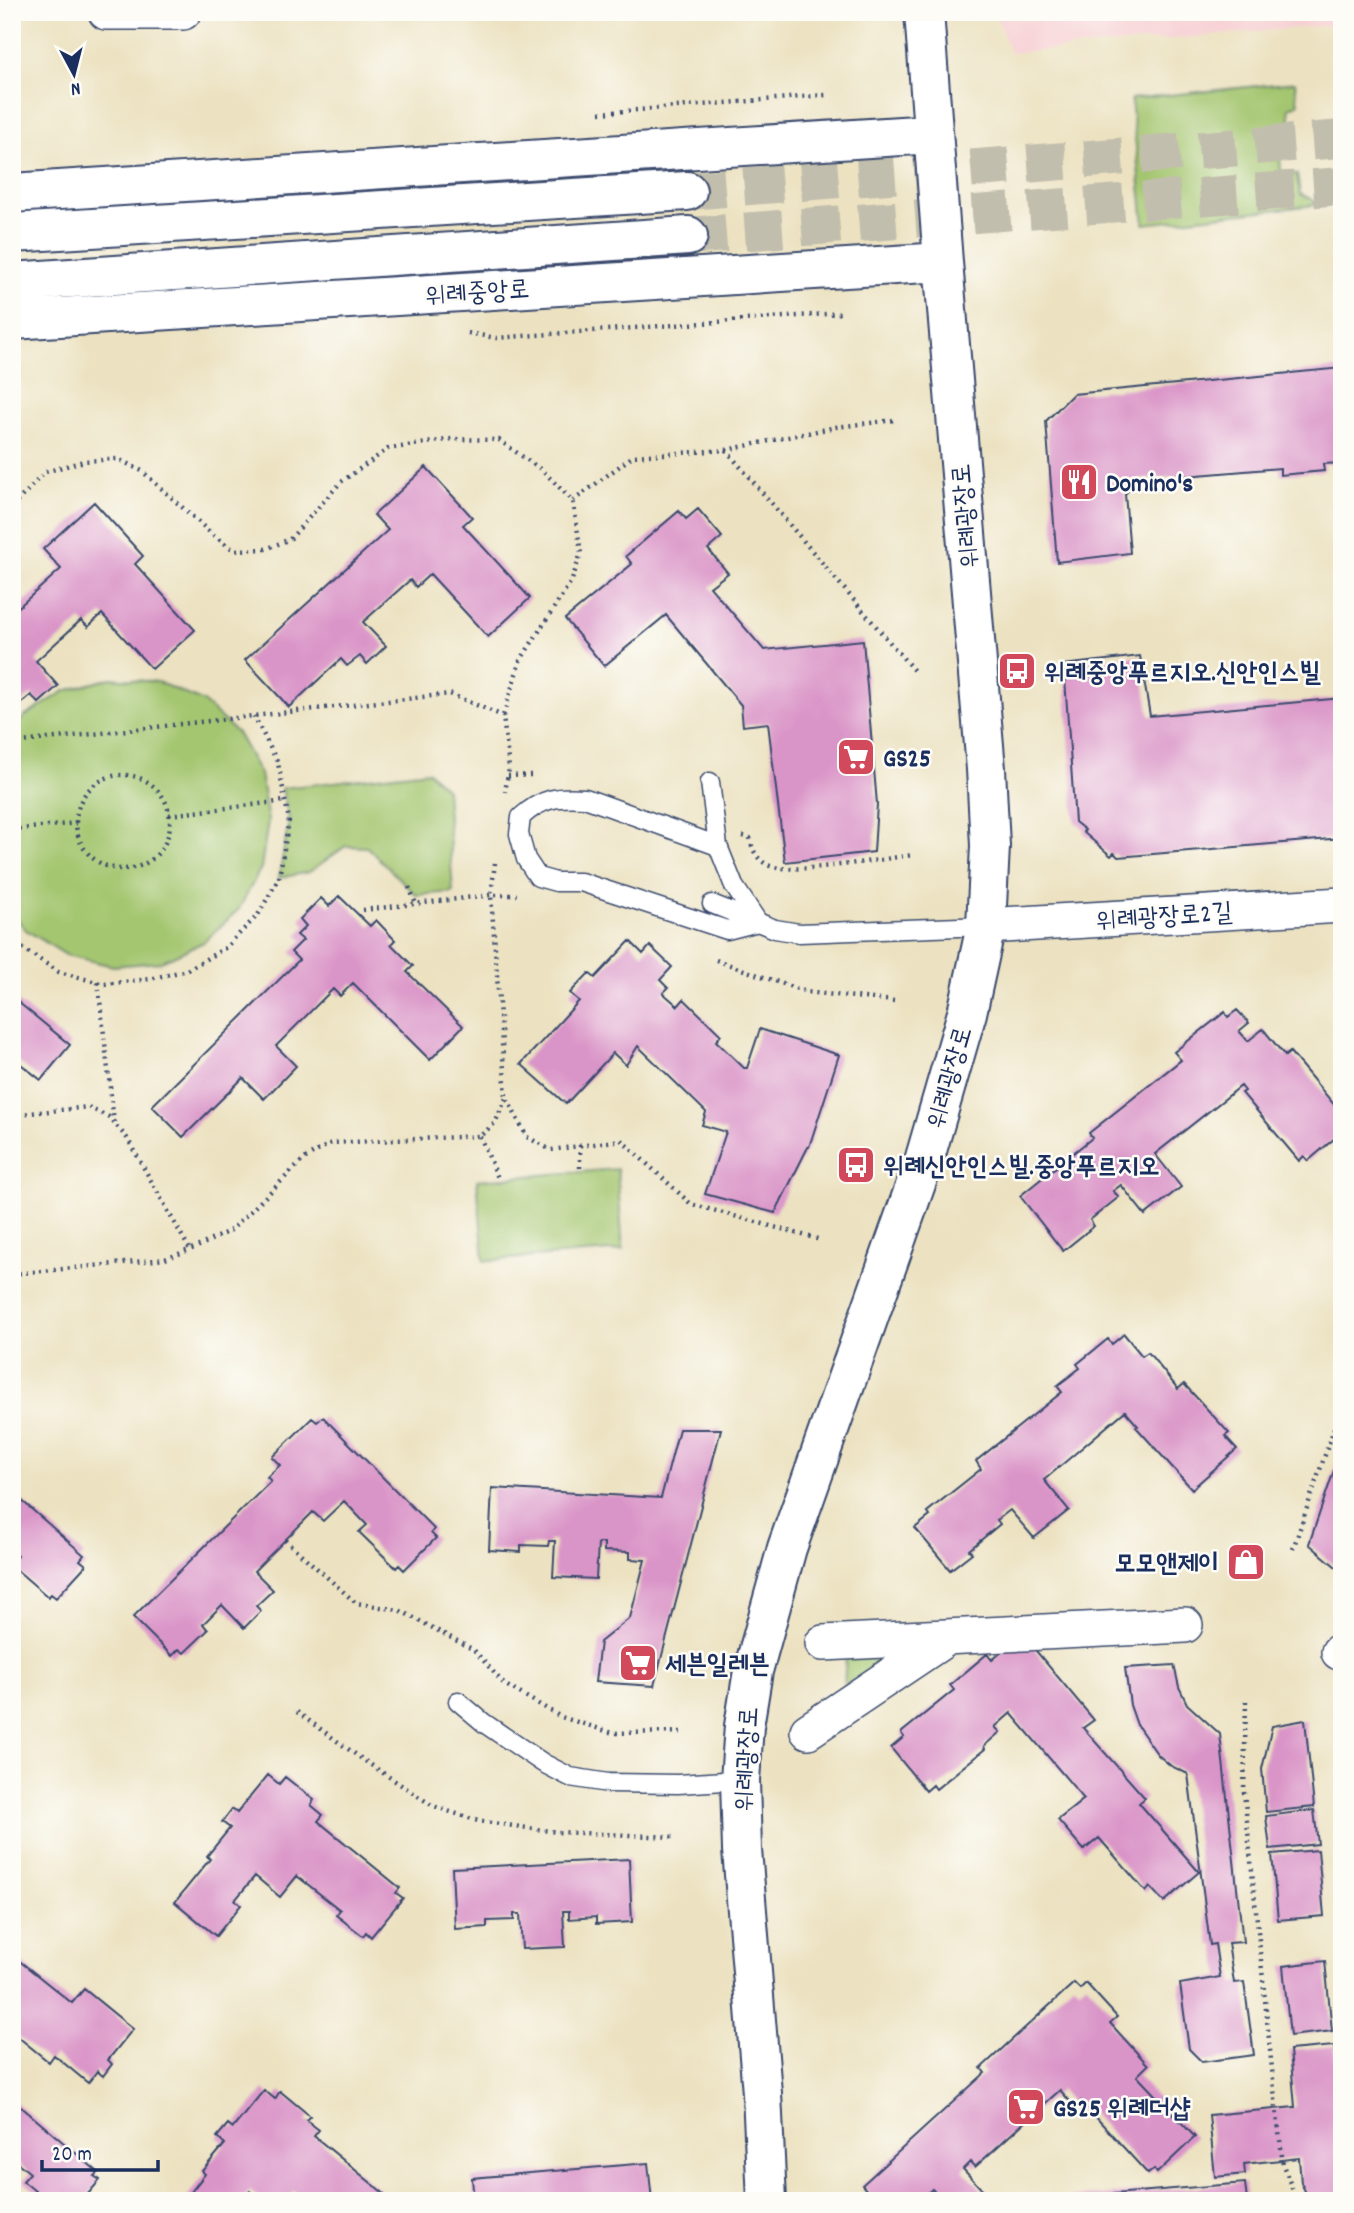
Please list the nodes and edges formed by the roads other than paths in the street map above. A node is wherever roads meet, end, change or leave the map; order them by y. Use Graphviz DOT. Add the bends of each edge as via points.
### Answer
graph roads {
  1 [pos="106,12"];
  2 [pos="183,12"];
  3 [pos="924,12"];
  4 [pos="933,134"];
  5 [pos="687,191"];
  6 [pos="12,193"];
  7 [pos="12,233"];
  8 [pos="688,236"];
  9 [pos="943,262"];
  10 [pos="12,282"];
  11 [pos="12,320"];
  12 [pos="710,782"];
  13 [pos="717,837"];
  14 [pos="712,904"];
  15 [pos="1342,905"];
  16 [pos="758,922"];
  17 [pos="986,926"];
  18 [pos="1185,1625"];
  19 [pos="948,1637"];
  20 [pos="823,1643"];
  21 [pos="458,1701"];
  22 [pos="808,1731"];
  23 [pos="740,1780"];
  24 [pos="767,2201"];
  1 -- 2 [label="street"];
  3 -- 4 [label="main road, 위례광장로"];
  4 -- 6 [label="main road"];
  4 -- 9 [label="main road, 위례광장로"];
  5 -- 7 [label="main road"];
  8 -- 10 [label="main road, 위례중앙로"];
  9 -- 11 [label="main road, 위례중앙로"];
  9 -- 17 [label="main road, 위례광장로" via="986,769"];
  12 -- 13 [label="lane"];
  13 -- 16 [label="lane" via="734,886"];
  13 -- 16 [label="lane" via="585,798 563,796 536,804 521,817 519,834 526,859 538,877 582,882 727,930"];
  14 -- 16 [label="lane"];
  15 -- 17 [label="street, 위례광장로2길"];
  16 -- 17 [label="lane" via="799,933"];
  17 -- 23 [label="main road, 위례광장로" via="967,1013 924,1161 787,1548 753,1671"];
  18 -- 19 [label="street"];
  19 -- 20 [label="street"];
  19 -- 22 [label="street"];
  21 -- 23 [label="lane" via="484,1723 570,1777 620,1783"];
  23 -- 24 [label="main road, 위례광장로"];
}
